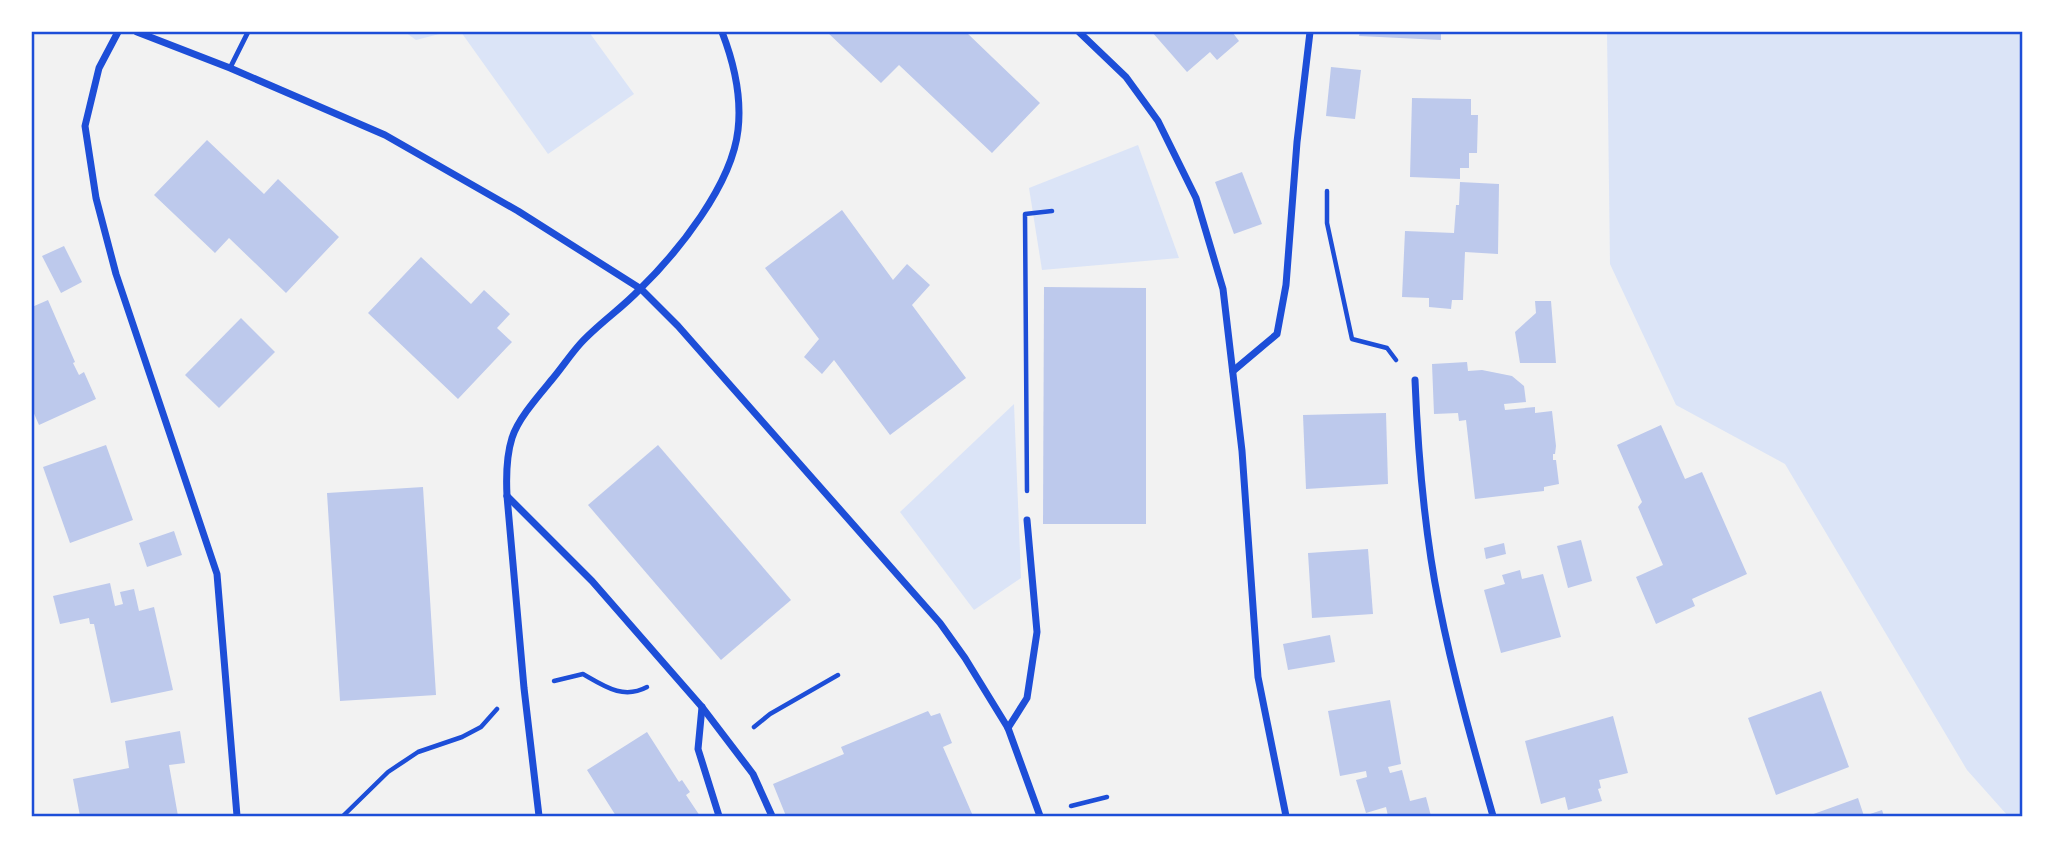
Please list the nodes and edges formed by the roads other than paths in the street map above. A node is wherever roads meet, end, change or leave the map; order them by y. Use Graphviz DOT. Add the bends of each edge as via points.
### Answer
graph roads {
  1 [pos="118,32"];
  2 [pos="138,32"];
  3 [pos="248,32"];
  4 [pos="722,32"];
  5 [pos="1079,32"];
  6 [pos="1310,32"];
  7 [pos="230,68"];
  8 [pos="641,289"];
  9 [pos="1233,371"];
  10 [pos="1415,380"];
  11 [pos="507,496"];
  12 [pos="1027,520"];
  13 [pos="702,707"];
  14 [pos="1008,728"];
  15 [pos="237,817"];
  16 [pos="539,817"];
  17 [pos="719,817"];
  18 [pos="772,817"];
  19 [pos="1040,817"];
  20 [pos="1286,817"];
  21 [pos="1493,817"];
  1 -- 15 [label="street" via="99,68 85,126 96,198 116,274 217,574"];
  2 -- 7 [label="street"];
  3 -- 7 [label="lane"];
  4 -- 8 [label="street" via="733,58 740,99 738,132 727,169 702,215"];
  5 -- 9 [label="street" via="1126,77 1158,121 1196,198 1223,289"];
  6 -- 9 [label="street" via="1286,285 1277,334"];
  7 -- 8 [label="street" via="385,135"];
  8 -- 11 [label="street" via="582,343 512,436"];
  8 -- 14 [label="street" via="940,623"];
  9 -- 20 [label="street" via="1258,677"];
  10 -- 21 [label="street" via="1418,456 1439,603"];
  11 -- 13 [label="street" via="592,581"];
  11 -- 16 [label="street"];
  12 -- 14 [label="street" via="1037,632 1027,698"];
  13 -- 17 [label="street" via="698,749"];
  13 -- 18 [label="street" via="752,774"];
  14 -- 19 [label="street"];
}
